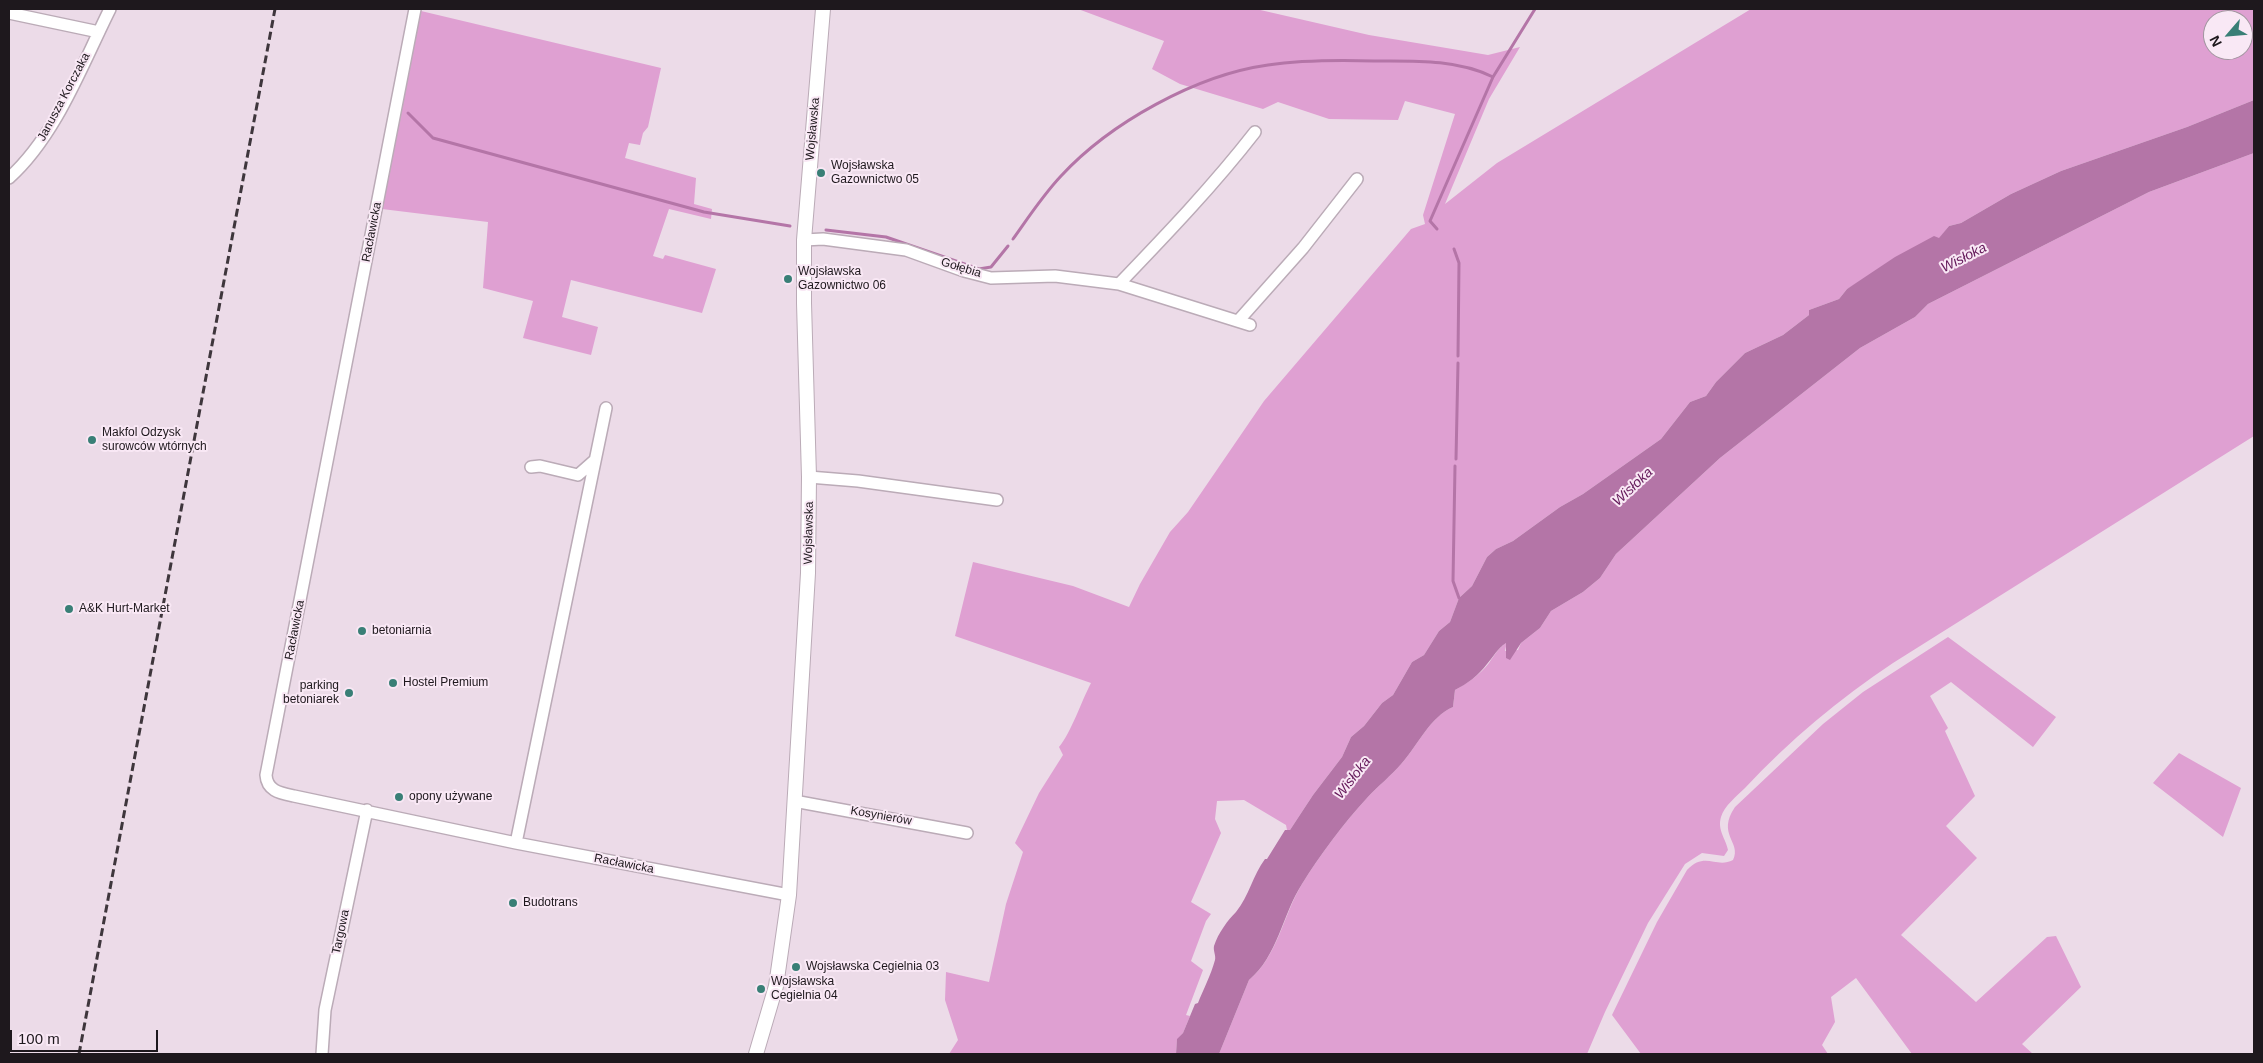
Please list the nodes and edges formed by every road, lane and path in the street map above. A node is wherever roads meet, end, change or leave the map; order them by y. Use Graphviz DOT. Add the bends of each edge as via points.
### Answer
graph roads {
  1 [pos="110,9"];
  2 [pos="415,9"];
  3 [pos="823,9"];
  4 [pos="9,13"];
  5 [pos="99,32"];
  6 [pos="1255,132"];
  7 [pos="9,178"];
  8 [pos="1356,179"];
  9 [pos="804,240"];
  10 [pos="1119,284"];
  11 [pos="606,408"];
  12 [pos="595,460"];
  13 [pos="531,467"];
  14 [pos="809,477"];
  15 [pos="997,500"];
  16 [pos="794,801"];
  17 [pos="367,810"];
  18 [pos="967,832"];
  19 [pos="516,843"];
  20 [pos="789,895"];
  21 [pos="322,1054"];
  22 [pos="756,1054"];
  1 -- 5 [label="street, Janusza Korczaka"];
  2 -- 17 [label="street, Racławicka" via="266,774 269,785 277,792"];
  3 -- 9 [label="street, Wojsławska"];
  4 -- 5 [label="street"];
  5 -- 7 [label="street, Janusza Korczaka" via="51,127"];
  6 -- 10 [label="street" via="1202,196"];
  8 -- 10 [label="street, Gołębia" via="1245,323"];
  9 -- 10 [label="street, Gołębia" via="822,239 906,250 991,278 1055,276"];
  9 -- 14 [label="street, Wojsławska"];
  11 -- 12 [label="street"];
  12 -- 13 [label="street" via="578,475"];
  12 -- 19 [label="street"];
  14 -- 15 [label="street"];
  14 -- 16 [label="street, Wojsławska" via="808,573"];
  16 -- 18 [label="street, Kosynierów"];
  16 -- 20 [label="street, Wojsławska"];
  17 -- 19 [label="street, Racławicka"];
  17 -- 21 [label="street, Targowa" via="325,1010"];
  19 -- 20 [label="street, Racławicka"];
  20 -- 22 [label="street, Wojsławska" via="776,986"];
}
